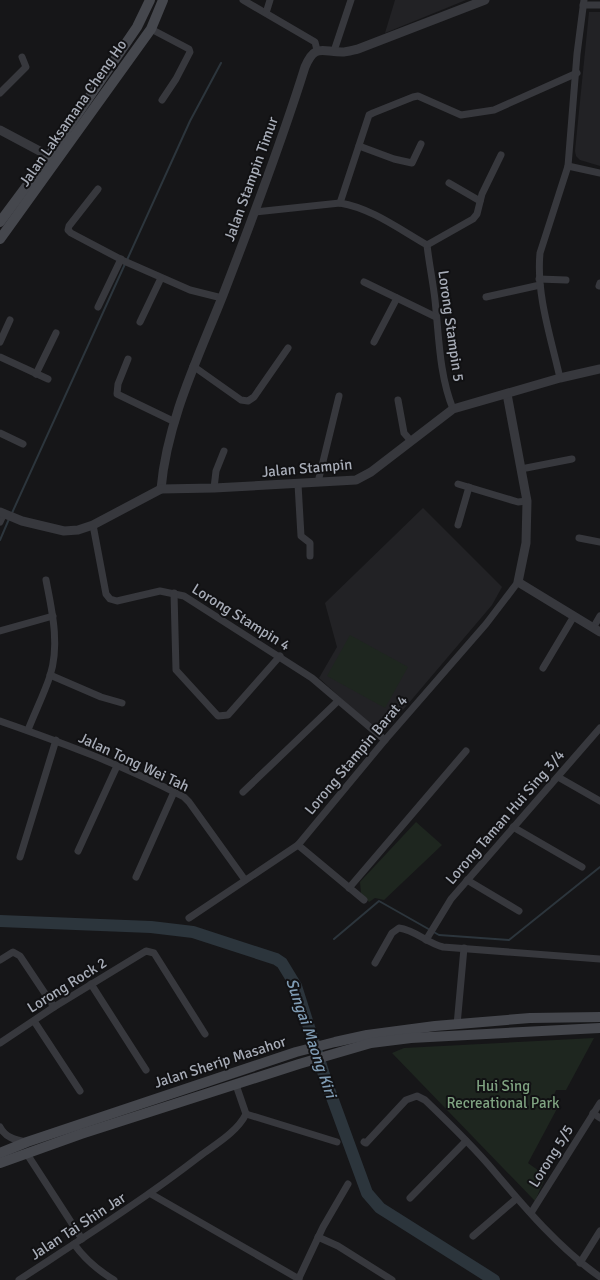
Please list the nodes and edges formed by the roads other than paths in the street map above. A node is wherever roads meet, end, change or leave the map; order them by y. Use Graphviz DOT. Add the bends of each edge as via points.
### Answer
graph roads {
  1 [pos="150,0"];
  2 [pos="163,0"];
  3 [pos="243,0"];
  4 [pos="270,0"];
  5 [pos="351,0"];
  6 [pos="485,0"];
  7 [pos="583,3"];
  8 [pos="600,5"];
  9 [pos="266,13"];
  10 [pos="151,29"];
  11 [pos="316,50"];
  12 [pos="334,51"];
  13 [pos="22,57"];
  14 [pos="577,73"];
  15 [pos="0,93"];
  16 [pos="162,100"];
  17 [pos="0,130"];
  18 [pos="421,144"];
  19 [pos="359,146"];
  20 [pos="500,155"];
  21 [pos="48,156"];
  22 [pos="568,166"];
  23 [pos="600,173"];
  24 [pos="449,184"];
  25 [pos="98,189"];
  26 [pos="480,201"];
  27 [pos="340,203"];
  28 [pos="255,212"];
  29 [pos="0,222"];
  30 [pos="0,239"];
  31 [pos="427,245"];
  32 [pos="122,260"];
  33 [pos="162,278"];
  34 [pos="566,280"];
  35 [pos="364,282"];
  36 [pos="540,282"];
  37 [pos="486,297"];
  38 [pos="222,298"];
  39 [pos="397,298"];
  40 [pos="98,307"];
  41 [pos="436,318"];
  42 [pos="10,320"];
  43 [pos="140,322"];
  44 [pos="56,333"];
  45 [pos="0,342"];
  46 [pos="374,342"];
  47 [pos="288,348"];
  48 [pos="0,357"];
  49 [pos="128,359"];
  50 [pos="193,366"];
  51 [pos="600,369"];
  52 [pos="36,374"];
  53 [pos="560,378"];
  54 [pos="48,379"];
  55 [pos="507,394"];
  56 [pos="339,396"];
  57 [pos="398,400"];
  58 [pos="453,409"];
  59 [pos="174,422"];
  60 [pos="0,433"];
  61 [pos="411,441"];
  62 [pos="23,444"];
  63 [pos="224,451"];
  64 [pos="572,459"];
  65 [pos="521,469"];
  66 [pos="318,482"];
  67 [pos="298,484"];
  68 [pos="458,484"];
  69 [pos="469,487"];
  70 [pos="214,488"];
  71 [pos="161,489"];
  72 [pos="527,501"];
  73 [pos="4,513"];
  74 [pos="0,522"];
  75 [pos="93,525"];
  76 [pos="458,525"];
  77 [pos="580,538"];
  78 [pos="600,542"];
  79 [pos="310,556"];
  80 [pos="46,580"];
  81 [pos="518,582"];
  82 [pos="174,593"];
  83 [pos="53,616"];
  84 [pos="574,616"];
  85 [pos="600,616"];
  86 [pos="597,630"];
  87 [pos="0,631"];
  88 [pos="280,656"];
  89 [pos="543,668"];
  90 [pos="50,675"];
  91 [pos="338,701"];
  92 [pos="122,703"];
  93 [pos="0,721"];
  94 [pos="600,728"];
  95 [pos="28,730"];
  96 [pos="56,740"];
  97 [pos="384,740"];
  98 [pos="466,751"];
  99 [pos="117,766"];
  100 [pos="558,777"];
  101 [pos="174,792"];
  102 [pos="243,792"];
  103 [pos="600,802"];
  104 [pos="513,827"];
  105 [pos="298,845"];
  106 [pos="78,851"];
  107 [pos="20,857"];
  108 [pos="582,868"];
  109 [pos="136,877"];
  110 [pos="245,880"];
  111 [pos="467,880"];
  112 [pos="349,888"];
  113 [pos="364,900"];
  114 [pos="519,911"];
  115 [pos="189,918"];
  116 [pos="427,939"];
  117 [pos="464,948"];
  118 [pos="600,959"];
  119 [pos="0,960"];
  120 [pos="375,963"];
  121 [pos="91,984"];
  122 [pos="54,1007"];
  123 [pos="600,1017"];
  124 [pos="34,1021"];
  125 [pos="457,1025"];
  126 [pos="600,1028"];
  127 [pos="205,1034"];
  128 [pos="0,1043"];
  129 [pos="146,1070"];
  130 [pos="236,1085"];
  131 [pos="80,1091"];
  132 [pos="600,1103"];
  133 [pos="593,1113"];
  134 [pos="246,1114"];
  135 [pos="600,1118"];
  136 [pos="1,1133"];
  137 [pos="466,1141"];
  138 [pos="27,1142"];
  139 [pos="337,1142"];
  140 [pos="364,1142"];
  141 [pos="27,1154"];
  142 [pos="0,1155"];
  143 [pos="0,1163"];
  144 [pos="348,1184"];
  145 [pos="151,1194"];
  146 [pos="410,1198"];
  147 [pos="516,1199"];
  148 [pos="531,1213"];
  149 [pos="600,1231"];
  150 [pos="474,1236"];
  151 [pos="318,1237"];
  152 [pos="82,1239"];
  153 [pos="74,1244"];
  154 [pos="580,1263"];
  155 [pos="600,1278"];
  156 [pos="298,1279"];
  157 [pos="389,1279"];
  158 [pos="19,1280"];
  159 [pos="114,1280"];
  1 -- 21 [label="main road, Jalan Laksamana Cheng Ho" via="137,27"];
  2 -- 10 [label="main road, Jalan Laksamana Cheng Ho"];
  3 -- 9 [label="street"];
  4 -- 9 [label="street"];
  5 -- 12 [label="street"];
  6 -- 12 [label="street" via="358,49"];
  7 -- 8 [label="street"];
  7 -- 14 [label="street"];
  9 -- 11 [label="street" via="315,42"];
  10 -- 16 [label="street" via="189,49 190,52"];
  10 -- 30 [label="main road, Jalan Laksamana Cheng Ho"];
  11 -- 12 [label="street"];
  11 -- 28 [label="street, Jalan Stampin Timur" via="305,67"];
  13 -- 15 [label="street" via="26,67"];
  14 -- 19 [label="street" via="494,110 461,115 413,96 369,115"];
  14 -- 22 [label="street"];
  17 -- 21 [label="street"];
  18 -- 19 [label="street" via="412,163"];
  19 -- 27 [label="street"];
  20 -- 26 [label="street"];
  21 -- 29 [label="main road, Jalan Laksamana Cheng Ho"];
  22 -- 23 [label="street"];
  22 -- 36 [label="street" via="540,252"];
  24 -- 26 [label="street"];
  25 -- 32 [label="street" via="68,230"];
  26 -- 31 [label="street" via="477,214 472,220"];
  27 -- 28 [label="street"];
  27 -- 31 [label="street" via="352,205 381,218"];
  28 -- 38 [label="street, Jalan Stampin Timur"];
  31 -- 41 [label="street, Lorong Stampin 5"];
  32 -- 33 [label="street"];
  32 -- 40 [label="street"];
  33 -- 38 [label="street" via="190,290"];
  33 -- 43 [label="street"];
  34 -- 36 [label="street"];
  35 -- 39 [label="street"];
  36 -- 37 [label="street"];
  36 -- 53 [label="street"];
  38 -- 50 [label="street, Jalan Stampin Timur"];
  39 -- 41 [label="street"];
  39 -- 46 [label="street"];
  41 -- 58 [label="street, Lorong Stampin 5" via="439,349"];
  42 -- 45 [label="street"];
  44 -- 52 [label="street"];
  47 -- 50 [label="street" via="254,398 248,401 241,400"];
  48 -- 52 [label="street"];
  49 -- 59 [label="street" via="118,384 117,394"];
  50 -- 59 [label="street, Jalan Stampin Timur"];
  51 -- 53 [label="street, Jalan Stampin"];
  52 -- 54 [label="street"];
  53 -- 55 [label="street, Jalan Stampin"];
  55 -- 58 [label="street, Jalan Stampin"];
  55 -- 65 [label="street"];
  56 -- 66 [label="street"];
  57 -- 61 [label="street" via="404,433"];
  58 -- 61 [label="street, Jalan Stampin"];
  59 -- 71 [label="street, Jalan Stampin Timur"];
  60 -- 62 [label="street"];
  61 -- 66 [label="street, Jalan Stampin" via="364,476 349,481"];
  63 -- 70 [label="street" via="216,471"];
  64 -- 65 [label="street"];
  65 -- 72 [label="street"];
  66 -- 67 [label="street, Jalan Stampin"];
  67 -- 70 [label="street, Jalan Stampin"];
  67 -- 79 [label="street" via="301,536 310,543"];
  68 -- 69 [label="street"];
  69 -- 72 [label="street" via="518,502"];
  69 -- 76 [label="street"];
  70 -- 71 [label="street, Jalan Stampin"];
  71 -- 75 [label="street, Jalan Stampin"];
  72 -- 81 [label="street" via="526,543"];
  73 -- 74 [label="street"];
  73 -- 75 [label="street, Jalan Stampin" via="22,521 64,531"];
  75 -- 82 [label="street, Lorong Stampin 4" via="106,594 110,599 116,601 160,592"];
  77 -- 78 [label="street"];
  80 -- 83 [label="street"];
  81 -- 84 [label="street"];
  81 -- 97 [label="street, Lorong Stampin Barat 4" via="486,624"];
  82 -- 88 [label="street, Lorong Stampin 4" via="184,596"];
  82 -- 88 [label="street" via="176,670 218,716 228,715"];
  83 -- 87 [label="street"];
  83 -- 90 [label="street" via="55,647"];
  84 -- 86 [label="street"];
  84 -- 89 [label="street"];
  85 -- 86 [label="street"];
  88 -- 91 [label="street, Lorong Stampin 4" via="312,678"];
  90 -- 92 [label="street" via="101,697"];
  90 -- 95 [label="street"];
  91 -- 97 [label="street, Lorong Stampin 4"];
  91 -- 102 [label="street"];
  93 -- 95 [label="street, Jalan Tong Wei Tah"];
  94 -- 100 [label="street, Lorong Taman Hui Sing 3/4"];
  95 -- 96 [label="street, Jalan Tong Wei Tah"];
  96 -- 99 [label="street, Jalan Tong Wei Tah"];
  96 -- 107 [label="street"];
  97 -- 105 [label="street, Lorong Stampin Barat 4"];
  98 -- 112 [label="street"];
  99 -- 101 [label="street, Jalan Tong Wei Tah"];
  99 -- 106 [label="street"];
  100 -- 103 [label="street"];
  100 -- 104 [label="street, Lorong Taman Hui Sing 3/4"];
  101 -- 109 [label="street"];
  101 -- 110 [label="street, Jalan Tong Wei Tah" via="189,802"];
  104 -- 108 [label="street"];
  104 -- 111 [label="street, Lorong Taman Hui Sing 3/4"];
  105 -- 110 [label="street, Lorong Stampin Barat 4"];
  105 -- 112 [label="street"];
  110 -- 115 [label="street, Lorong Stampin Barat 4"];
  111 -- 114 [label="street"];
  111 -- 116 [label="street, Lorong Taman Hui Sing 3/4" via="451,899"];
  112 -- 113 [label="street"];
  116 -- 117 [label="street" via="436,945"];
  116 -- 120 [label="street" via="406,929 396,930 392,932"];
  117 -- 118 [label="street"];
  117 -- 125 [label="street"];
  119 -- 122 [label="street" via="13,952 20,956"];
  121 -- 122 [label="street, Lorong Rock 2"];
  121 -- 127 [label="street, Lorong Rock 2" via="150,951 154,953"];
  121 -- 129 [label="street"];
  122 -- 124 [label="street, Lorong Rock 2"];
  123 -- 125 [label="main road, Jalan Sherip Masahor" via="530,1018"];
  124 -- 128 [label="street, Lorong Rock 2"];
  124 -- 131 [label="street"];
  125 -- 138 [label="main road, Jalan Sherip Masahor" via="396,1031 296,1052"];
  126 -- 130 [label="main road, Jalan Sherip Masahor" via="411,1038 371,1043"];
  130 -- 134 [label="street"];
  130 -- 141 [label="main road, Jalan Sherip Masahor" via="81,1134"];
  132 -- 133 [label="street, Lorong 5/5"];
  133 -- 135 [label="street"];
  133 -- 148 [label="street, Lorong 5/5"];
  134 -- 139 [label="street"];
  134 -- 145 [label="street, Jalan Tai Shin Jar" via="228,1134"];
  136 -- 138 [label="street"];
  137 -- 140 [label="street" via="425,1100 417,1096 406,1100 366,1143"];
  137 -- 146 [label="street"];
  137 -- 147 [label="street"];
  138 -- 142 [label="main road, Jalan Sherip Masahor"];
  141 -- 142 [label="main road" via="20,1150"];
  141 -- 143 [label="main road, Jalan Sherip Masahor"];
  141 -- 152 [label="street"];
  144 -- 151 [label="street"];
  145 -- 152 [label="street, Jalan Tai Shin Jar"];
  145 -- 156 [label="street"];
  147 -- 148 [label="street"];
  147 -- 150 [label="street"];
  148 -- 154 [label="street"];
  149 -- 154 [label="street"];
  151 -- 156 [label="street"];
  151 -- 157 [label="street" via="338,1246"];
  152 -- 153 [label="street, Jalan Tai Shin Jar"];
  153 -- 158 [label="street, Jalan Tai Shin Jar"];
  153 -- 159 [label="street" via="79,1252"];
  154 -- 155 [label="street"];
}
